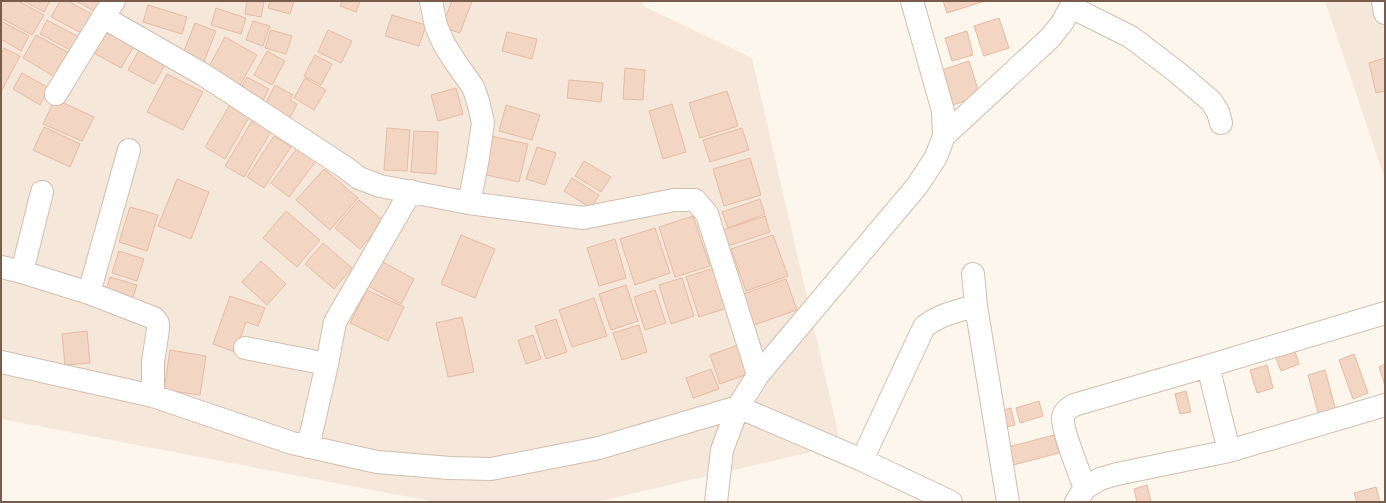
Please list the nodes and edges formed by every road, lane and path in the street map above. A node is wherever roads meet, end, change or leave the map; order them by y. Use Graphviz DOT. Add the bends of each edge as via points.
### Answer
graph roads {
  1 [pos="431,1"];
  2 [pos="912,1"];
  3 [pos="1383,1"];
  4 [pos="1072,4"];
  5 [pos="108,9"];
  6 [pos="1385,13"];
  7 [pos="56,94"];
  8 [pos="1222,123"];
  9 [pos="944,136"];
  10 [pos="129,150"];
  11 [pos="411,191"];
  12 [pos="42,192"];
  13 [pos="469,203"];
  14 [pos="1,267"];
  15 [pos="22,272"];
  16 [pos="973,274"];
  17 [pos="89,293"];
  18 [pos="976,306"];
  19 [pos="1385,313"];
  20 [pos="245,348"];
  21 [pos="1,362"];
  22 [pos="327,364"];
  23 [pos="1208,366"];
  24 [pos="758,375"];
  25 [pos="153,396"];
  26 [pos="1385,405"];
  27 [pos="738,407"];
  28 [pos="308,447"];
  29 [pos="1229,451"];
  30 [pos="862,460"];
  31 [pos="1080,495"];
  32 [pos="716,502"];
  33 [pos="951,502"];
  34 [pos="1008,502"];
  1 -- 13 [label="street" via="436,26 444,44 473,87 483,122"];
  2 -- 9 [label="street" via="943,111"];
  3 -- 6 [label="street"];
  4 -- 8 [label="street" via="1131,37 1178,73 1211,102"];
  4 -- 9 [label="street" via="1050,38"];
  5 -- 7 [label="street"];
  5 -- 11 [label="street" via="359,178 380,186"];
  9 -- 24 [label="street" via="936,157 918,186"];
  10 -- 17 [label="street"];
  11 -- 13 [label="street"];
  11 -- 22 [label="street" via="335,322"];
  12 -- 15 [label="street"];
  13 -- 24 [label="street" via="583,218 674,200 695,200 707,214"];
  14 -- 15 [label="street"];
  15 -- 17 [label="street"];
  16 -- 18 [label="street"];
  17 -- 25 [label="street" via="148,315 158,323 153,362"];
  18 -- 30 [label="street" via="945,314 924,327"];
  18 -- 34 [label="street"];
  19 -- 23 [label="street"];
  20 -- 22 [label="street"];
  21 -- 25 [label="street"];
  22 -- 28 [label="street"];
  23 -- 29 [label="street"];
  23 -- 31 [label="street" via="1074,405 1065,412 1063,420"];
  24 -- 27 [label="street"];
  25 -- 28 [label="street" via="292,444"];
  26 -- 29 [label="street"];
  27 -- 28 [label="street" via="599,448 491,469 377,462"];
  27 -- 30 [label="street"];
  27 -- 32 [label="street" via="722,450"];
  29 -- 31 [label="street" via="1100,479"];
  30 -- 33 [label="street"];
}
